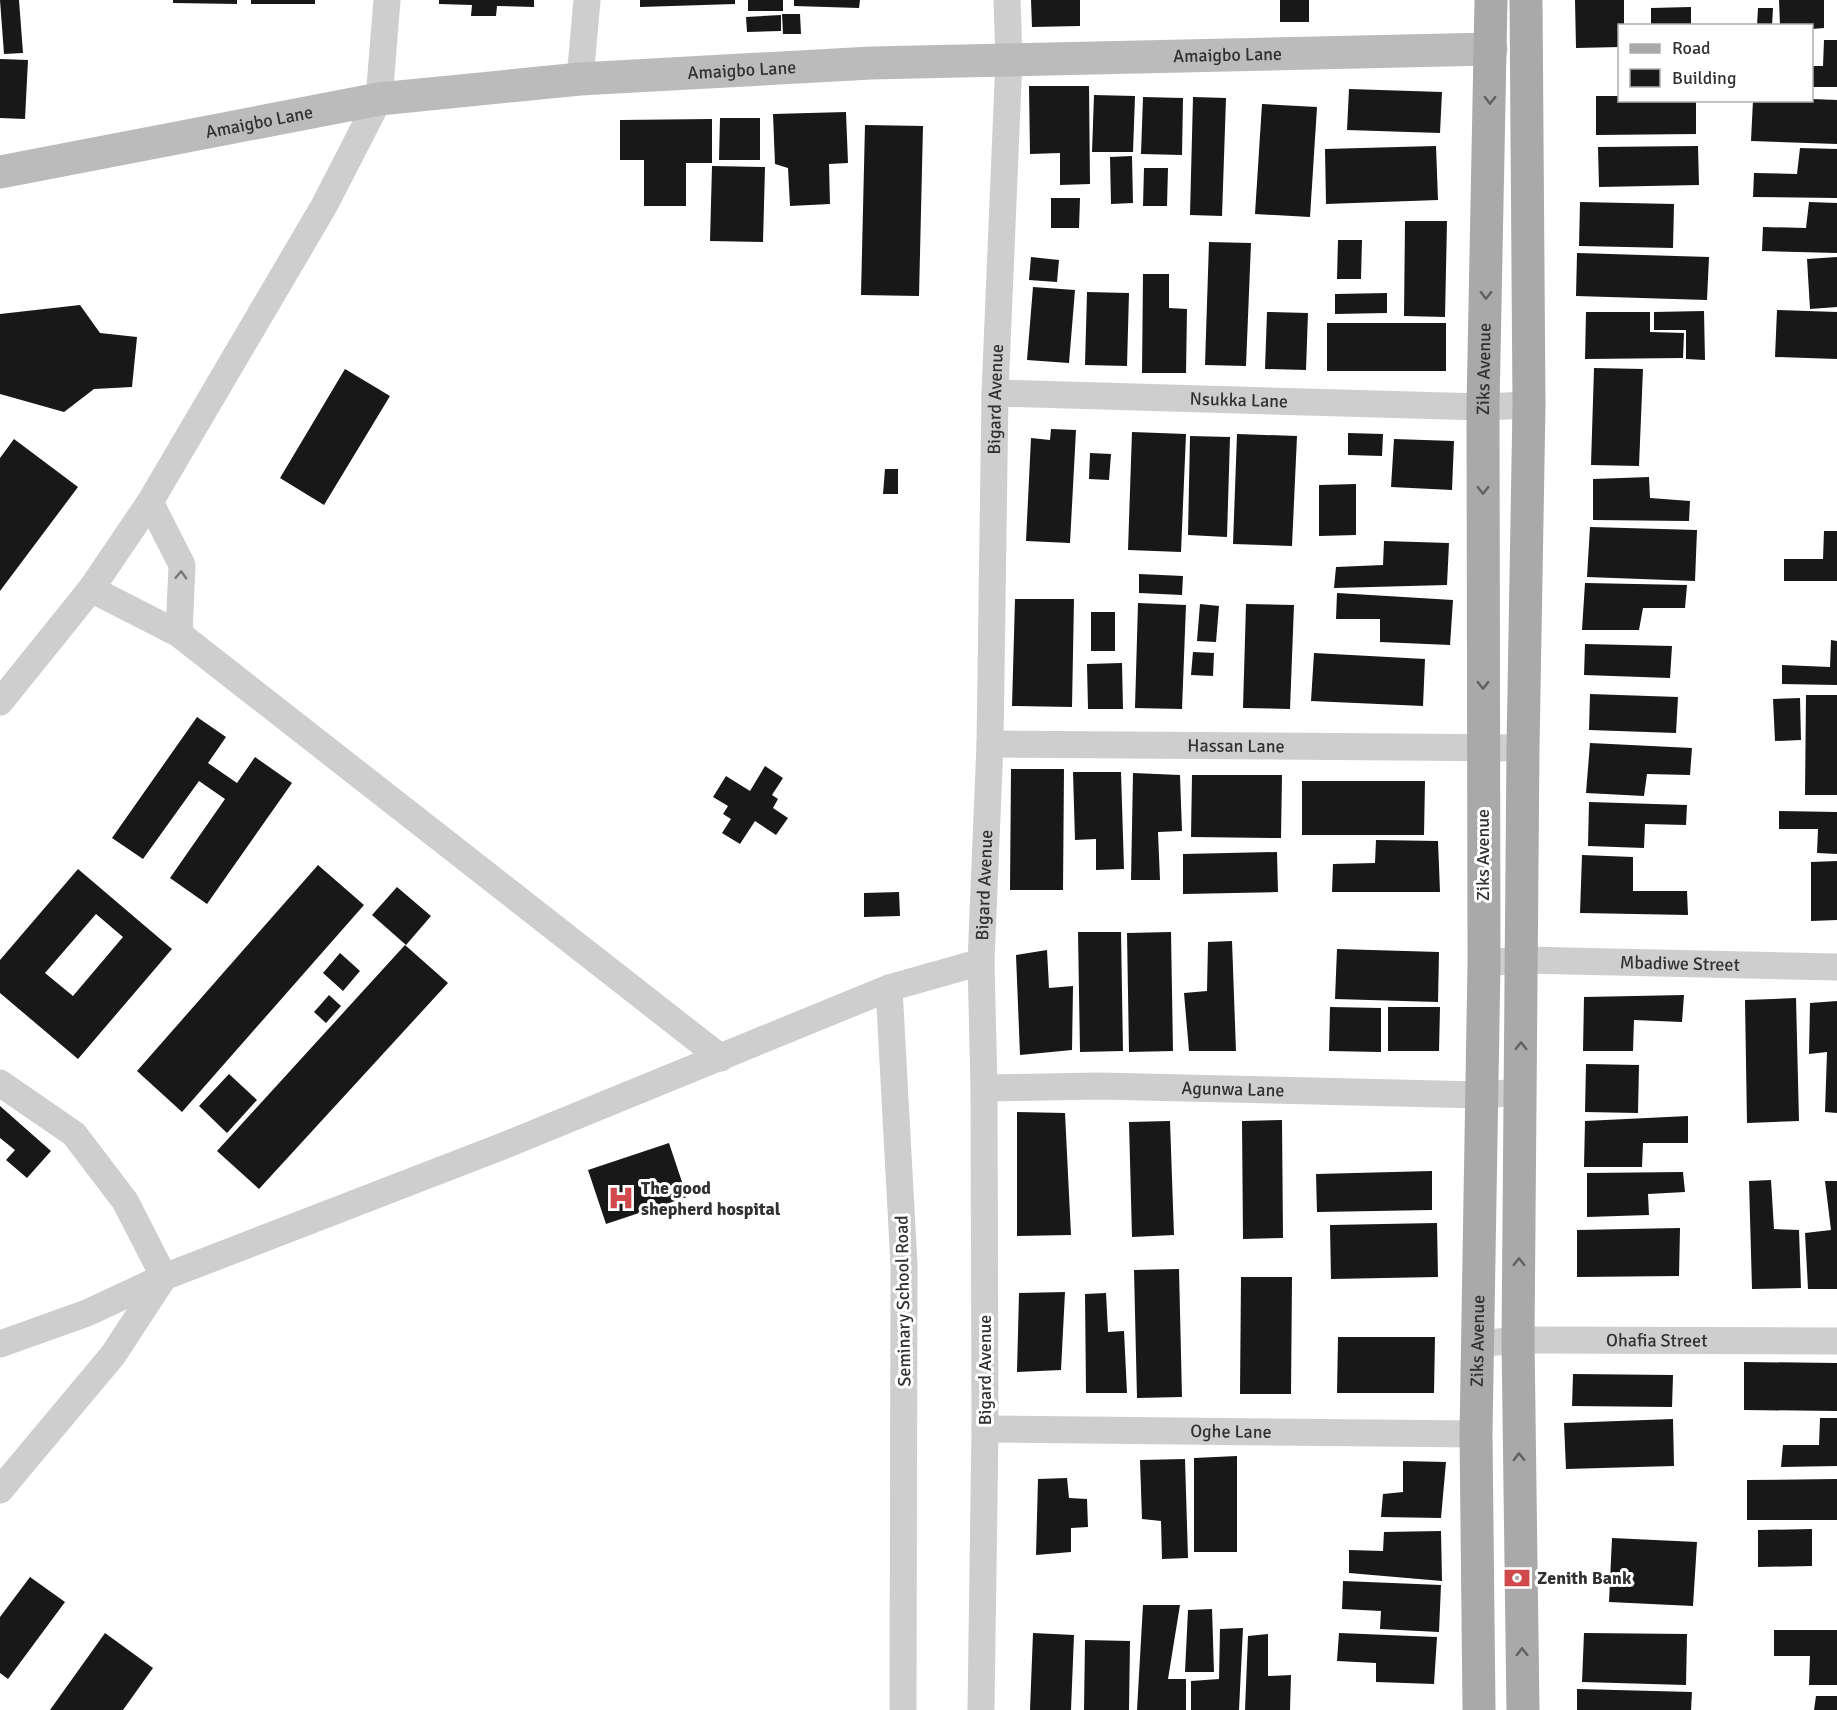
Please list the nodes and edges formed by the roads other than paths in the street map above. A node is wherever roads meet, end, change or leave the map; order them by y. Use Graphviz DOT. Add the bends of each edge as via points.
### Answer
graph roads {
  1 [pos="387,0"];
  2 [pos="587,0"];
  3 [pos="1007,0"];
  4 [pos="1491,0"];
  5 [pos="1526,0"];
  6 [pos="1491,49"];
  7 [pos="1009,59"];
  8 [pos="580,79"];
  9 [pos="379,99"];
  10 [pos="0,172"];
  11 [pos="995,393"];
  12 [pos="1529,405"];
  13 [pos="1483,407"];
  14 [pos="150,502"];
  15 [pos="91,589"];
  16 [pos="179,634"];
  17 [pos="0,702"];
  18 [pos="990,744"];
  19 [pos="1523,748"];
  20 [pos="1483,749"];
  21 [pos="1522,960"];
  22 [pos="981,962"];
  23 [pos="1484,963"];
  24 [pos="1837,967"];
  25 [pos="889,988"];
  26 [pos="721,1058"];
  27 [pos="0,1083"];
  28 [pos="984,1088"];
  29 [pos="1520,1092"];
  30 [pos="1481,1095"];
  31 [pos="164,1277"];
  32 [pos="1518,1340"];
  33 [pos="1837,1341"];
  34 [pos="0,1344"];
  35 [pos="1477,1344"];
  36 [pos="985,1429"];
  37 [pos="1476,1434"];
  38 [pos="0,1490"];
  39 [pos="903,1710"];
  40 [pos="981,1710"];
  41 [pos="1479,1710"];
  42 [pos="1523,1710"];
  1 -- 9 [label="street"];
  2 -- 8 [label="street"];
  3 -- 7 [label="street, Bigard Avenue"];
  4 -- 6 [label="main road, Ziks Avenue"];
  5 -- 12 [label="main road"];
  6 -- 7 [label="main road, Amaigbo Lane"];
  6 -- 13 [label="main road, Ziks Avenue, one-way"];
  7 -- 8 [label="main road, Amaigbo Lane"];
  7 -- 11 [label="street, Bigard Avenue"];
  8 -- 9 [label="main road, Amaigbo Lane"];
  9 -- 10 [label="main road, Amaigbo Lane"];
  9 -- 14 [label="street" via="324,206"];
  11 -- 13 [label="street, Nsukka Lane"];
  11 -- 18 [label="street, Bigard Avenue"];
  12 -- 13 [label="street, Nsukka Lane"];
  12 -- 19 [label="main road"];
  13 -- 20 [label="main road, Ziks Avenue, one-way"];
  14 -- 15 [label="street"];
  16 -- 14 [label="street, one-way" via="182,565"];
  15 -- 16 [label="street"];
  15 -- 17 [label="street"];
  16 -- 26 [label="street"];
  18 -- 20 [label="street, Hassan Lane"];
  18 -- 22 [label="street, Bigard Avenue"];
  19 -- 20 [label="street, Hassan Lane"];
  19 -- 21 [label="main road"];
  20 -- 23 [label="main road, Ziks Avenue"];
  21 -- 23 [label="street, Mbadiwe Street"];
  21 -- 24 [label="street, Mbadiwe Street"];
  29 -- 21 [label="main road, one-way"];
  22 -- 25 [label="street"];
  22 -- 28 [label="street, Bigard Avenue"];
  23 -- 30 [label="main road, Ziks Avenue"];
  25 -- 26 [label="street"];
  25 -- 39 [label="street, Seminary School Road" via="904,1265"];
  26 -- 31 [label="street"];
  27 -- 31 [label="street" via="74,1134 125,1201"];
  28 -- 30 [label="street, Agunwa Lane" via="1100,1086"];
  28 -- 36 [label="street, Bigard Avenue"];
  29 -- 30 [label="street, Agunwa Lane"];
  32 -- 29 [label="main road, one-way"];
  30 -- 35 [label="main road, Ziks Avenue"];
  31 -- 34 [label="street" via="87,1313"];
  31 -- 38 [label="street" via="113,1355"];
  32 -- 33 [label="street, Ohafia Street"];
  32 -- 35 [label="street, Ohafia Street"];
  42 -- 32 [label="main road, one-way"];
  35 -- 37 [label="main road, Ziks Avenue"];
  36 -- 37 [label="street, Oghe Lane"];
  36 -- 40 [label="street, Bigard Avenue"];
  37 -- 41 [label="main road, Ziks Avenue"];
}
